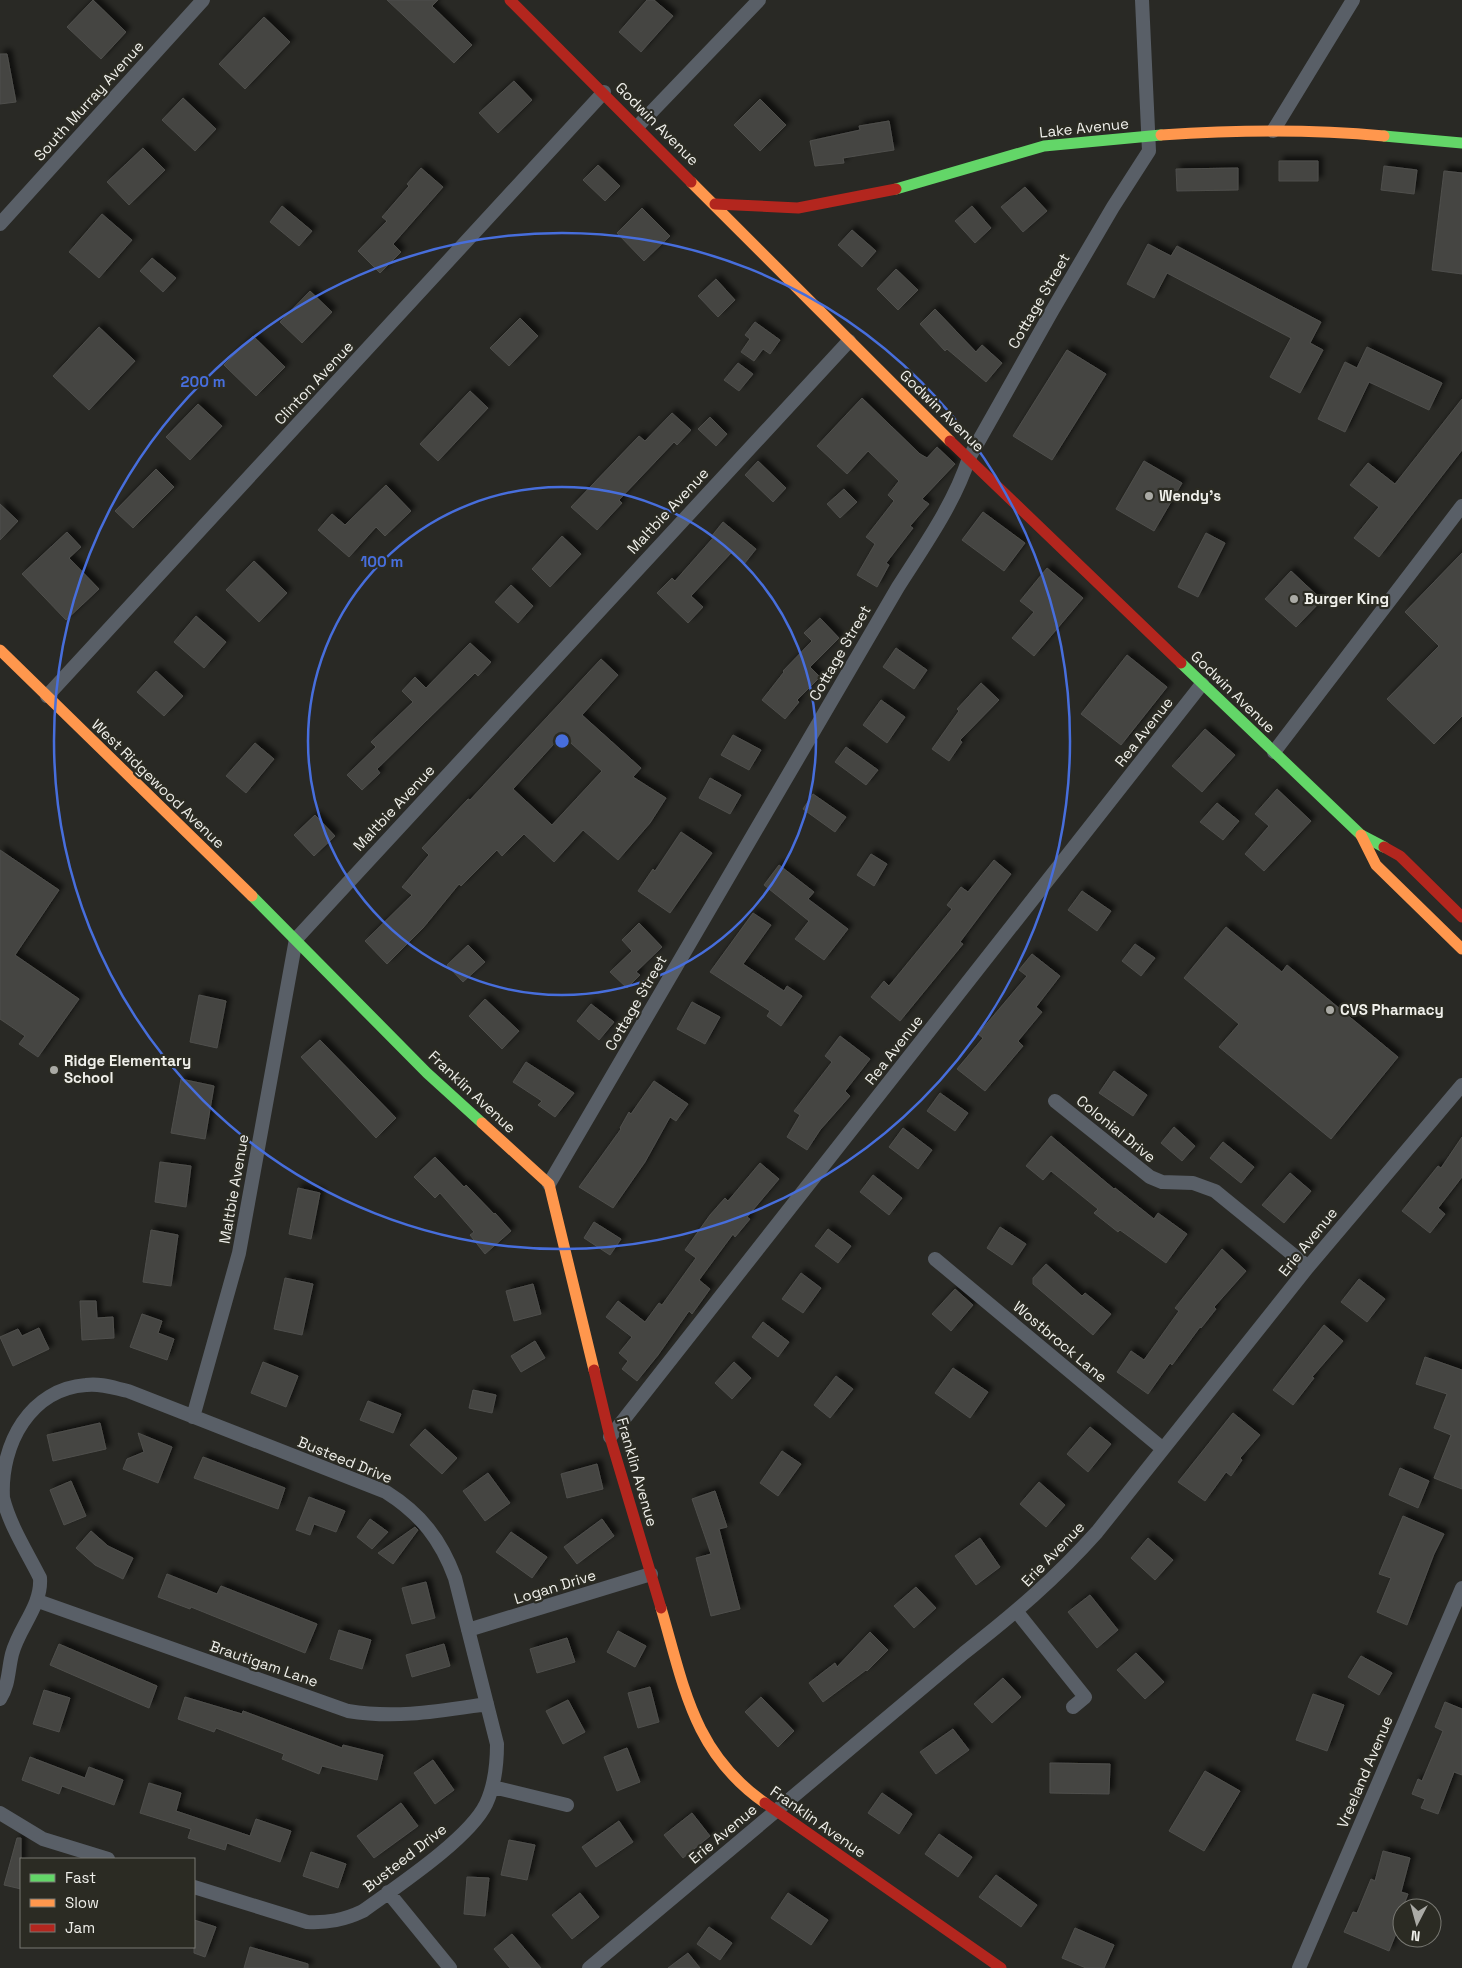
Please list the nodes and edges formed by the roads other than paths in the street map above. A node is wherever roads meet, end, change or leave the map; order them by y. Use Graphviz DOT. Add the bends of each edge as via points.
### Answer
graph roads {
  1 [pos="203,0"];
  2 [pos="510,0"];
  3 [pos="759,0"];
  4 [pos="1142,0"];
  5 [pos="1353,0"];
  6 [pos="604,92"];
  7 [pos="638,126"];
  8 [pos="1273,130"];
  9 [pos="1150,136"];
  10 [pos="1462,143"];
  11 [pos="716,204"];
  12 [pos="0,224"];
  13 [pos="849,341"];
  14 [pos="969,458"];
  15 [pos="1462,506"];
  16 [pos="0,650"];
  17 [pos="1202,684"];
  18 [pos="47,696"];
  19 [pos="1274,752"];
  20 [pos="1361,835"];
  21 [pos="1462,917"];
  22 [pos="296,939"];
  23 [pos="1462,949"];
  24 [pos="1462,1086"];
  25 [pos="1055,1101"];
  26 [pos="550,1184"];
  27 [pos="936,1259"];
  28 [pos="1308,1267"];
  29 [pos="193,1417"];
  30 [pos="610,1436"];
  31 [pos="1163,1449"];
  32 [pos="650,1574"];
  33 [pos="1462,1588"];
  34 [pos="38,1601"];
  35 [pos="1017,1612"];
  36 [pos="468,1630"];
  37 [pos="0,1699"];
  38 [pos="487,1704"];
  39 [pos="1073,1708"];
  40 [pos="493,1787"];
  41 [pos="567,1805"];
  42 [pos="775,1811"];
  43 [pos="0,1813"];
  44 [pos="105,1858"];
  45 [pos="195,1887"];
  46 [pos="388,1892"];
  47 [pos="450,1968"];
  48 [pos="589,1968"];
  49 [pos="1001,1968"];
  50 [pos="1299,1968"];
  1 -- 12 [label="street, South Murray Avenue"];
  2 -- 6 [label="main road, Godwin Avenue"];
  3 -- 7 [label="street"];
  4 -- 9 [label="street, Cottage Street"];
  5 -- 8 [label="street"];
  6 -- 7 [label="main road, Godwin Avenue"];
  6 -- 18 [label="street, Clinton Avenue"];
  7 -- 11 [label="main road, Godwin Avenue"];
  8 -- 9 [label="main road, Lake Avenue"];
  8 -- 10 [label="main road, Lake Avenue" via="1400,136"];
  9 -- 11 [label="main road, Lake Avenue" via="1044,146 904,188 798,208"];
  9 -- 14 [label="street, Cottage Street" via="1149,151 1052,311"];
  11 -- 13 [label="main road, Godwin Avenue"];
  13 -- 14 [label="main road, Godwin Avenue"];
  13 -- 22 [label="street, Maltbie Avenue"];
  14 -- 17 [label="main road, Godwin Avenue"];
  14 -- 26 [label="street, Cottage Street" via="960,482 923,548"];
  15 -- 19 [label="street"];
  16 -- 18 [label="main road, West Ridgewood Avenue"];
  17 -- 19 [label="main road, Godwin Avenue"];
  17 -- 30 [label="street, Rea Avenue"];
  18 -- 22 [label="main road, West Ridgewood Avenue"];
  19 -- 20 [label="main road, Godwin Avenue"];
  20 -- 21 [label="main road, Godwin Avenue" via="1400,856"];
  20 -- 23 [label="main road, Godwin Avenue" via="1376,865"];
  22 -- 26 [label="main road, Franklin Avenue" via="427,1073"];
  22 -- 29 [label="street, Maltbie Avenue" via="239,1253"];
  24 -- 28 [label="street, Erie Avenue"];
  25 -- 28 [label="street, Colonial Drive" via="1150,1177 1162,1182 1193,1183 1215,1191"];
  26 -- 30 [label="main road, Franklin Avenue"];
  27 -- 31 [label="street, Wostbrock Lane"];
  28 -- 31 [label="street, Erie Avenue"];
  29 -- 34 [label="street, Busteed Drive" via="128,1392 87,1384 49,1395 32,1406 18,1422 8,1440 0,1479 9,1516 40,1578"];
  29 -- 36 [label="street, Busteed Drive" via="386,1492 404,1503 436,1535 447,1555"];
  30 -- 32 [label="main road, Franklin Avenue"];
  31 -- 35 [label="street, Erie Avenue" via="1065,1568"];
  32 -- 36 [label="street, Logan Drive"];
  32 -- 42 [label="main road, Franklin Avenue" via="693,1717 705,1742 721,1766 743,1788"];
  33 -- 50 [label="street, Vreeland Avenue"];
  34 -- 37 [label="street, Busteed Drive" via="21,1628 5,1692"];
  34 -- 38 [label="street, Brautigam Lane" via="348,1711 407,1716"];
  35 -- 39 [label="street" via="1085,1698"];
  35 -- 42 [label="street, Erie Avenue"];
  36 -- 38 [label="street, Busteed Drive"];
  38 -- 40 [label="street, Busteed Drive" via="497,1744"];
  40 -- 41 [label="street"];
  40 -- 46 [label="street, Busteed Drive" via="485,1805 462,1834"];
  42 -- 48 [label="street, Erie Avenue"];
  42 -- 49 [label="main road, Franklin Avenue"];
  43 -- 44 [label="street" via="43,1839"];
  45 -- 46 [label="street, Busteed Drive" via="294,1919 326,1923 363,1911"];
  46 -- 47 [label="street"];
}
